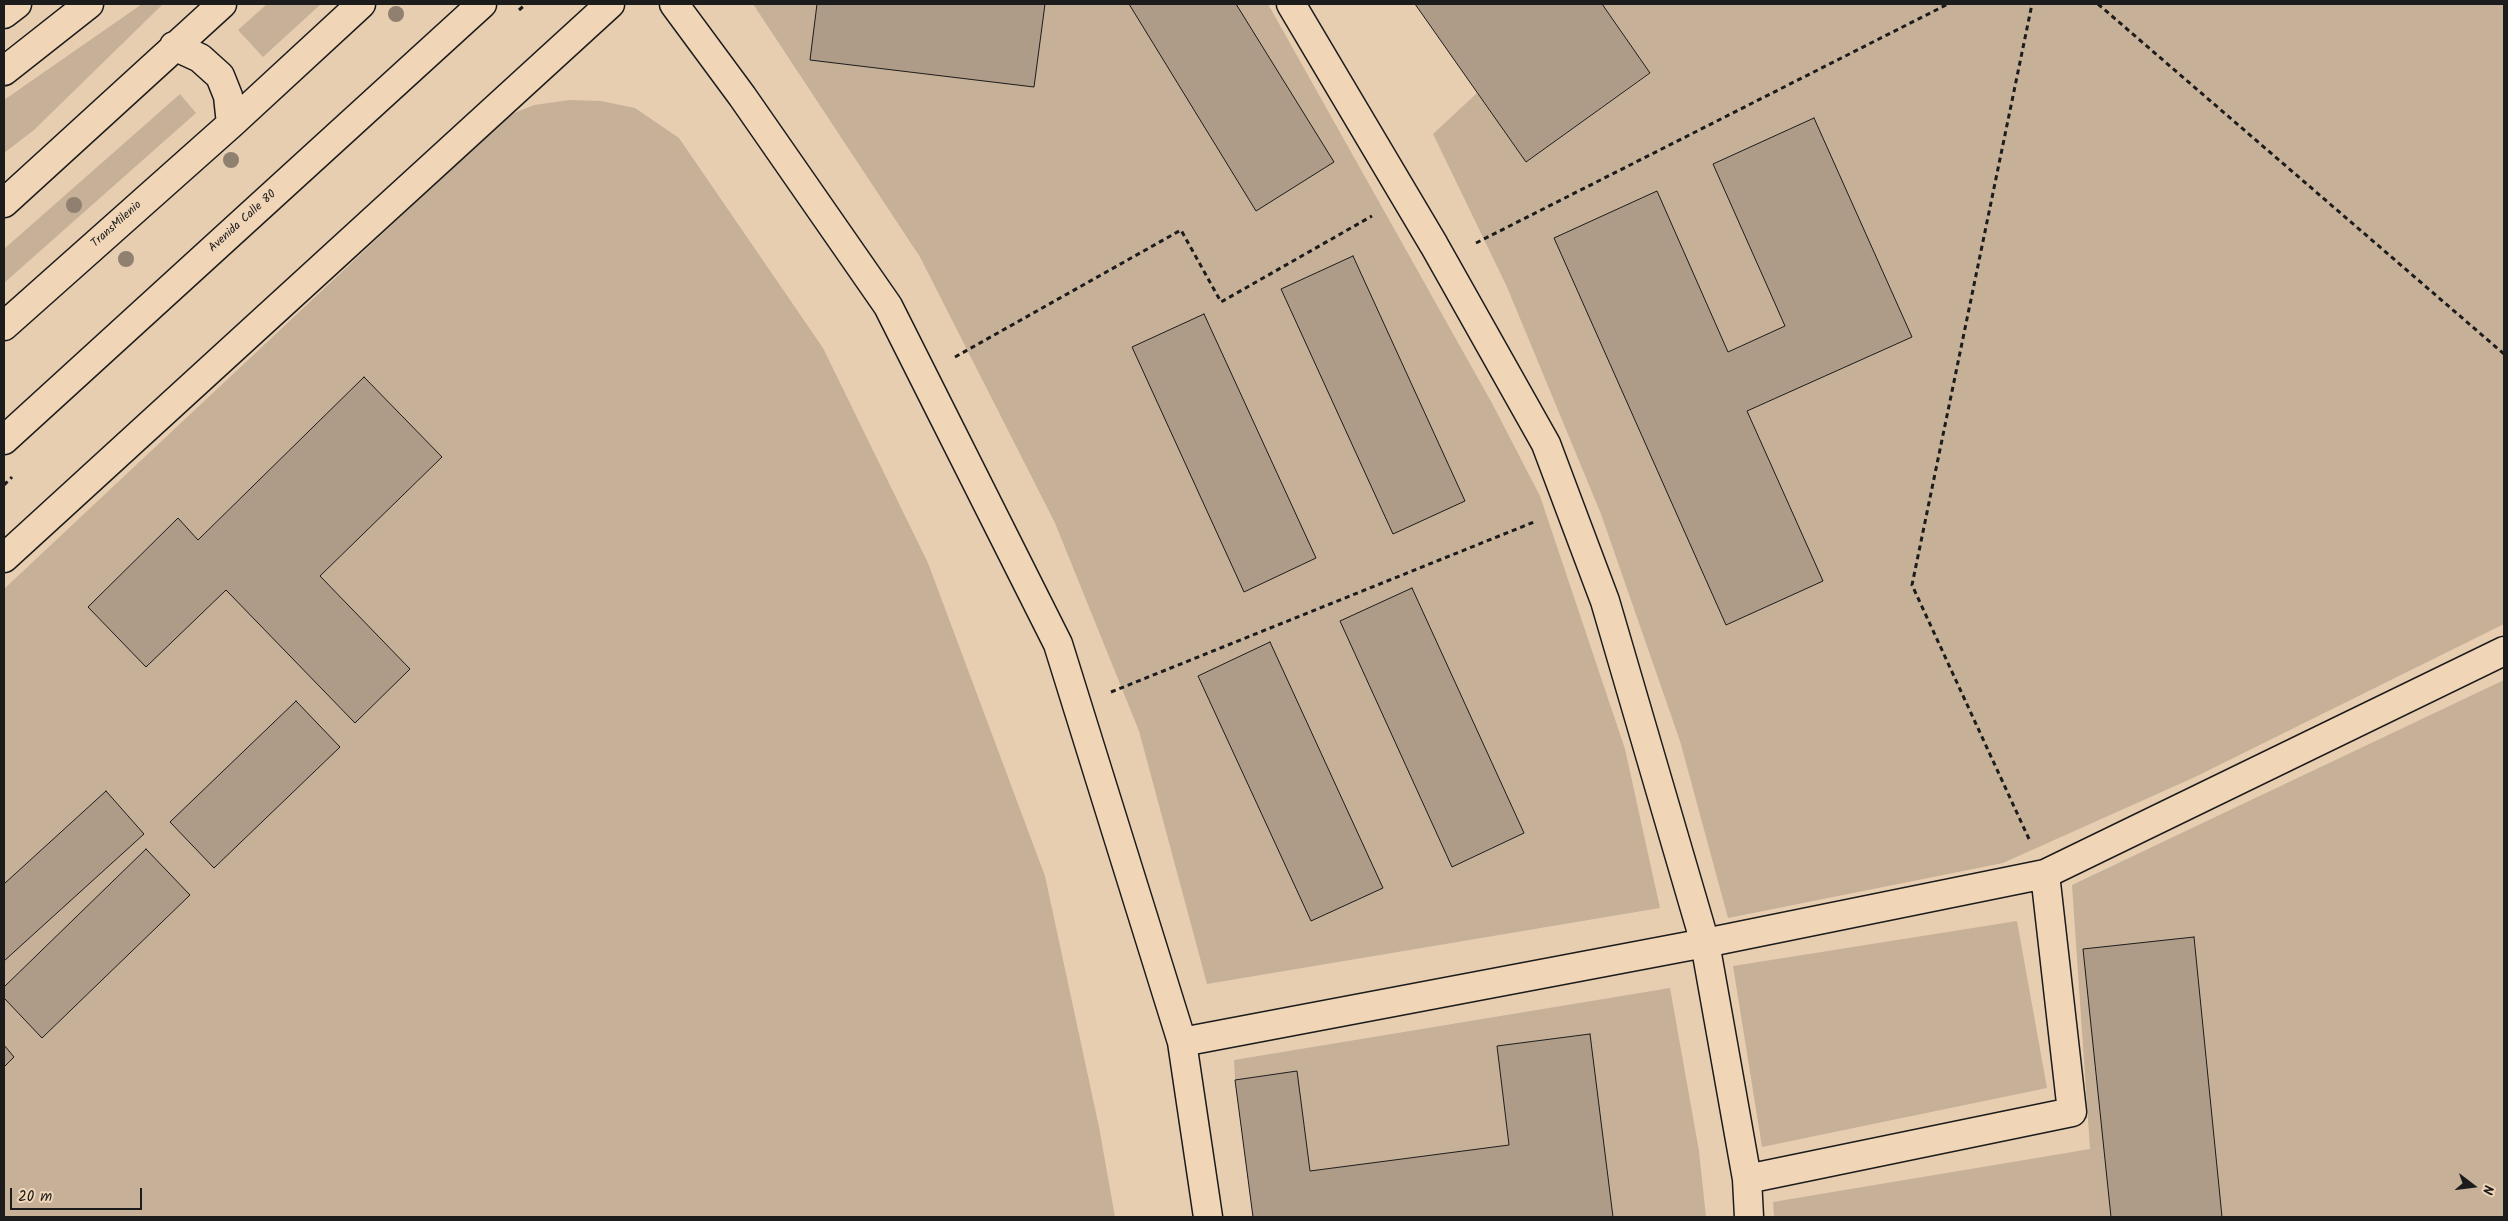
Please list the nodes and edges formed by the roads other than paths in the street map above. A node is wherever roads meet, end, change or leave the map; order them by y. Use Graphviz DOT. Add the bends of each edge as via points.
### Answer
graph roads {
  1 [pos="17,4"];
  2 [pos="90,4"];
  3 [pos="222,4"];
  4 [pos="362,4"];
  5 [pos="482,4"];
  6 [pos="610,4"];
  7 [pos="674,4"];
  8 [pos="1291,4"];
  9 [pos="4,14"];
  10 [pos="174,46"];
  11 [pos="4,71"];
  12 [pos="231,124"];
  13 [pos="60,151"];
  14 [pos="4,183"];
  15 [pos="4,203"];
  16 [pos="4,326"];
  17 [pos="4,440"];
  18 [pos="4,558"];
  19 [pos="2504,651"];
  20 [pos="2045,874"];
  21 [pos="1705,943"];
  22 [pos="1182,1042"];
  23 [pos="1747,1178"];
  24 [pos="1208,1217"];
  25 [pos="1749,1217"];
  1 -- 9 [label="main road"];
  2 -- 11 [label="main road"];
  3 -- 10 [label="main road"];
  4 -- 12 [label="main road, TransMilenio"];
  5 -- 17 [label="main road, Avenida Calle 80"];
  6 -- 18 [label="main road"];
  7 -- 22 [label="main road" via="888,306 1058,644"];
  8 -- 21 [label="main road" via="1406,197 1546,444 1605,601"];
  10 -- 12 [label="main road" via="200,58 220,76 228,96"];
  10 -- 13 [label="main road"];
  12 -- 16 [label="main road, TransMilenio"];
  13 -- 14 [label="main road"];
  13 -- 15 [label="main road"];
  19 -- 20 [label="main road"];
  20 -- 21 [label="main road"];
  20 -- 23 [label="main road" via="2072,1112"];
  21 -- 22 [label="main road"];
  21 -- 23 [label="main road"];
  22 -- 24 [label="main road"];
  23 -- 25 [label="main road"];
}
